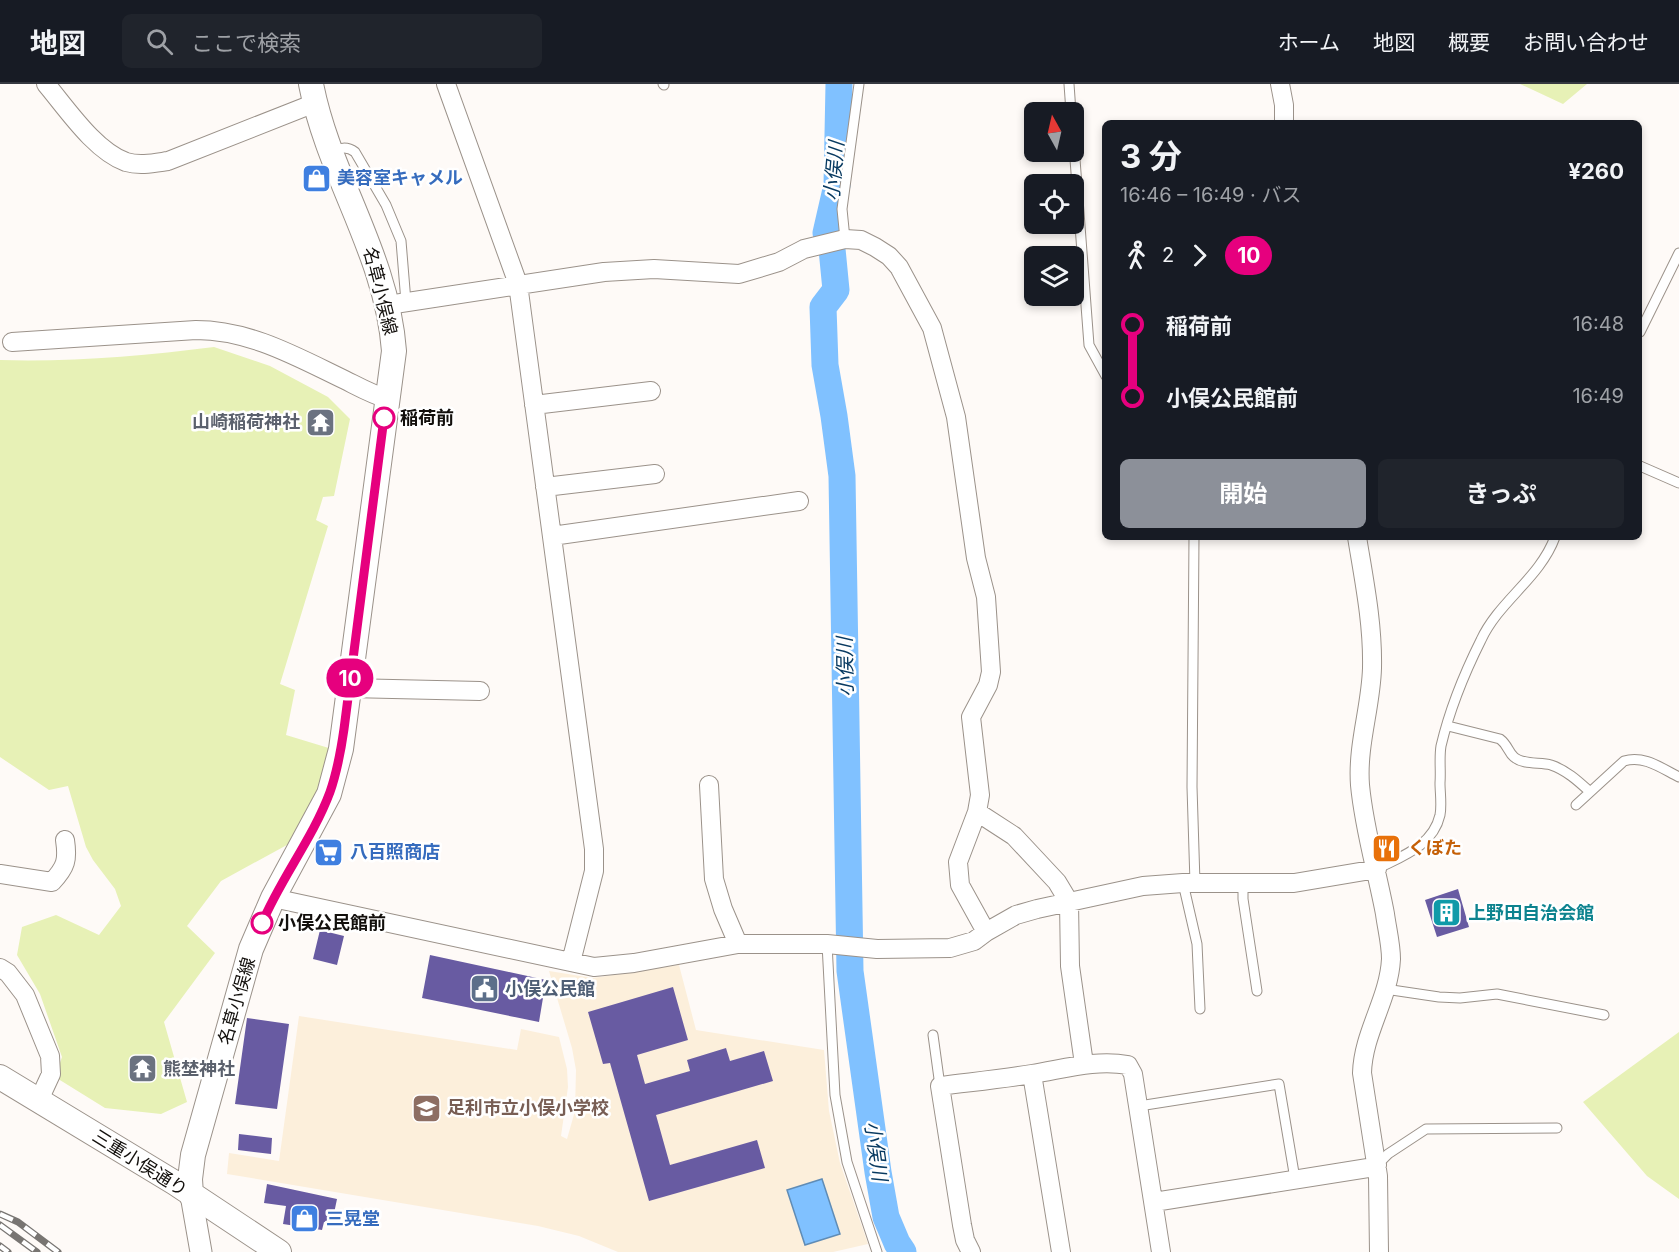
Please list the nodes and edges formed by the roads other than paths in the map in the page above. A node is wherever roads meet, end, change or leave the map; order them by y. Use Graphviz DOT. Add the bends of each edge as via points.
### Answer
graph roads {
  1 [pos="46,84"];
  2 [pos="446,84"];
  3 [pos="859,84"];
  4 [pos="1069,84"];
  5 [pos="1280,84"];
  6 [pos="313,93"];
  7 [pos="1070,102"];
  8 [pos="1284,120"];
  9 [pos="1075,162"];
  10 [pos="843,239"];
  11 [pos="1679,253"];
  12 [pos="518,284"];
  13 [pos="397,303"];
  14 [pos="1642,321"];
  15 [pos="12,342"];
  16 [pos="1102,369"];
  17 [pos="651,391"];
  18 [pos="388,399"];
  19 [pos="534,405"];
  20 [pos="1642,467"];
  21 [pos="655,474"];
  22 [pos="1679,483"];
  23 [pos="545,487"];
  24 [pos="799,501"];
  25 [pos="552,536"];
  26 [pos="1194,540"];
  27 [pos="1357,540"];
  28 [pos="1554,540"];
  29 [pos="349,688"];
  30 [pos="480,691"];
  31 [pos="1448,726"];
  32 [pos="1679,777"];
  33 [pos="709,785"];
  34 [pos="1589,791"];
  35 [pos="1576,805"];
  36 [pos="977,812"];
  37 [pos="65,840"];
  38 [pos="1377,869"];
  39 [pos="0,874"];
  40 [pos="1189,883"];
  41 [pos="1243,884"];
  42 [pos="273,898"];
  43 [pos="1069,902"];
  44 [pos="986,932"];
  45 [pos="738,944"];
  46 [pos="831,944"];
  47 [pos="571,962"];
  48 [pos="0,968"];
  49 [pos="1385,989"];
  50 [pos="1257,991"];
  51 [pos="1200,1009"];
  52 [pos="1604,1015"];
  53 [pos="933,1035"];
  54 [pos="1084,1064"];
  55 [pos="1032,1074"];
  56 [pos="0,1077"];
  57 [pos="940,1086"];
  58 [pos="39,1100"];
  59 [pos="1138,1106"];
  60 [pos="1557,1128"];
  61 [pos="1377,1165"];
  62 [pos="1295,1179"];
  63 [pos="191,1195"];
  64 [pos="1154,1202"];
  65 [pos="201,1252"];
  66 [pos="279,1252"];
  67 [pos="877,1252"];
  68 [pos="971,1252"];
  69 [pos="1061,1252"];
  70 [pos="1161,1252"];
  71 [pos="1379,1252"];
  1 -- 6 [label="street" via="100,147 127,162 145,165 168,161"];
  2 -- 12 [label="street"];
  3 -- 10 [label="lane" via="842,208"];
  4 -- 7 [label="lane"];
  5 -- 8 [label="street"];
  6 -- 13 [label="main road, 名草小俣線" via="331,151"];
  9 -- 16 [label="lane" via="1089,345"];
  10 -- 12 [label="street" via="739,274 635,270"];
  10 -- 36 [label="street" via="861,240 889,256 899,267 932,328 956,417 976,558 986,597 990,652 988,685 971,717 980,785"];
  11 -- 14 [label="lane"];
  12 -- 13 [label="street"];
  12 -- 19 [label="street"];
  13 -- 18 [label="main road, 名草小俣線"];
  15 -- 18 [label="street" via="217,330 272,345"];
  17 -- 19 [label="street"];
  18 -- 29 [label="main road, 名草小俣線"];
  19 -- 23 [label="street"];
  20 -- 22 [label="lane"];
  21 -- 23 [label="street"];
  23 -- 25 [label="street"];
  24 -- 25 [label="street"];
  25 -- 47 [label="street" via="594,849 594,871"];
  26 -- 40 [label="lane"];
  27 -- 38 [label="street" via="1372,669 1359,761 1360,782"];
  28 -- 31 [label="lane" via="1538,569 1484,634"];
  29 -- 30 [label="street"];
  29 -- 42 [label="main road, 名草小俣線" via="341,749 329,794"];
  31 -- 34 [label="lane" via="1500,739 1514,757 1562,770"];
  31 -- 38 [label="lane" via="1441,749 1437,825 1420,847"];
  32 -- 34 [label="lane" via="1634,758 1624,761"];
  33 -- 45 [label="street" via="714,879"];
  34 -- 35 [label="lane"];
  36 -- 43 [label="street" via="1014,836 1057,882"];
  36 -- 44 [label="street" via="961,849 958,871 960,885"];
  37 -- 39 [label="street" via="63,870 52,882"];
  38 -- 41 [label="street" via="1294,883"];
  38 -- 49 [label="street" via="1390,946"];
  40 -- 41 [label="street"];
  40 -- 43 [label="street" via="1143,886"];
  40 -- 51 [label="lane"];
  41 -- 50 [label="lane"];
  42 -- 47 [label="street"];
  42 -- 63 [label="main road, 名草小俣線" via="242,981 194,1155"];
  43 -- 44 [label="street" via="1016,915"];
  43 -- 54 [label="street" via="1070,966"];
  44 -- 46 [label="street" via="974,941 951,948 877,949"];
  45 -- 46 [label="street"];
  45 -- 47 [label="street" via="634,963 594,967"];
  46 -- 67 [label="lane" via="835,1095 847,1162"];
  48 -- 58 [label="street" via="25,995 50,1056 51,1074"];
  49 -- 52 [label="lane" via="1439,997 1497,994"];
  49 -- 61 [label="street" via="1366,1040 1362,1073"];
  53 -- 57 [label="lane"];
  54 -- 55 [label="street"];
  54 -- 59 [label="street" via="1128,1065"];
  55 -- 57 [label="street"];
  55 -- 69 [label="street"];
  56 -- 58 [label="main road, 三重小俣通り"];
  57 -- 68 [label="street" via="962,1225"];
  58 -- 63 [label="main road, 三重小俣通り"];
  59 -- 62 [label="lane" via="1279,1084"];
  59 -- 64 [label="street"];
  60 -- 61 [label="lane" via="1426,1129"];
  61 -- 62 [label="street"];
  61 -- 71 [label="street"];
  62 -- 64 [label="street"];
  63 -- 65 [label="street"];
  63 -- 66 [label="main road, 三重小俣通り"];
  64 -- 70 [label="street"];
}
